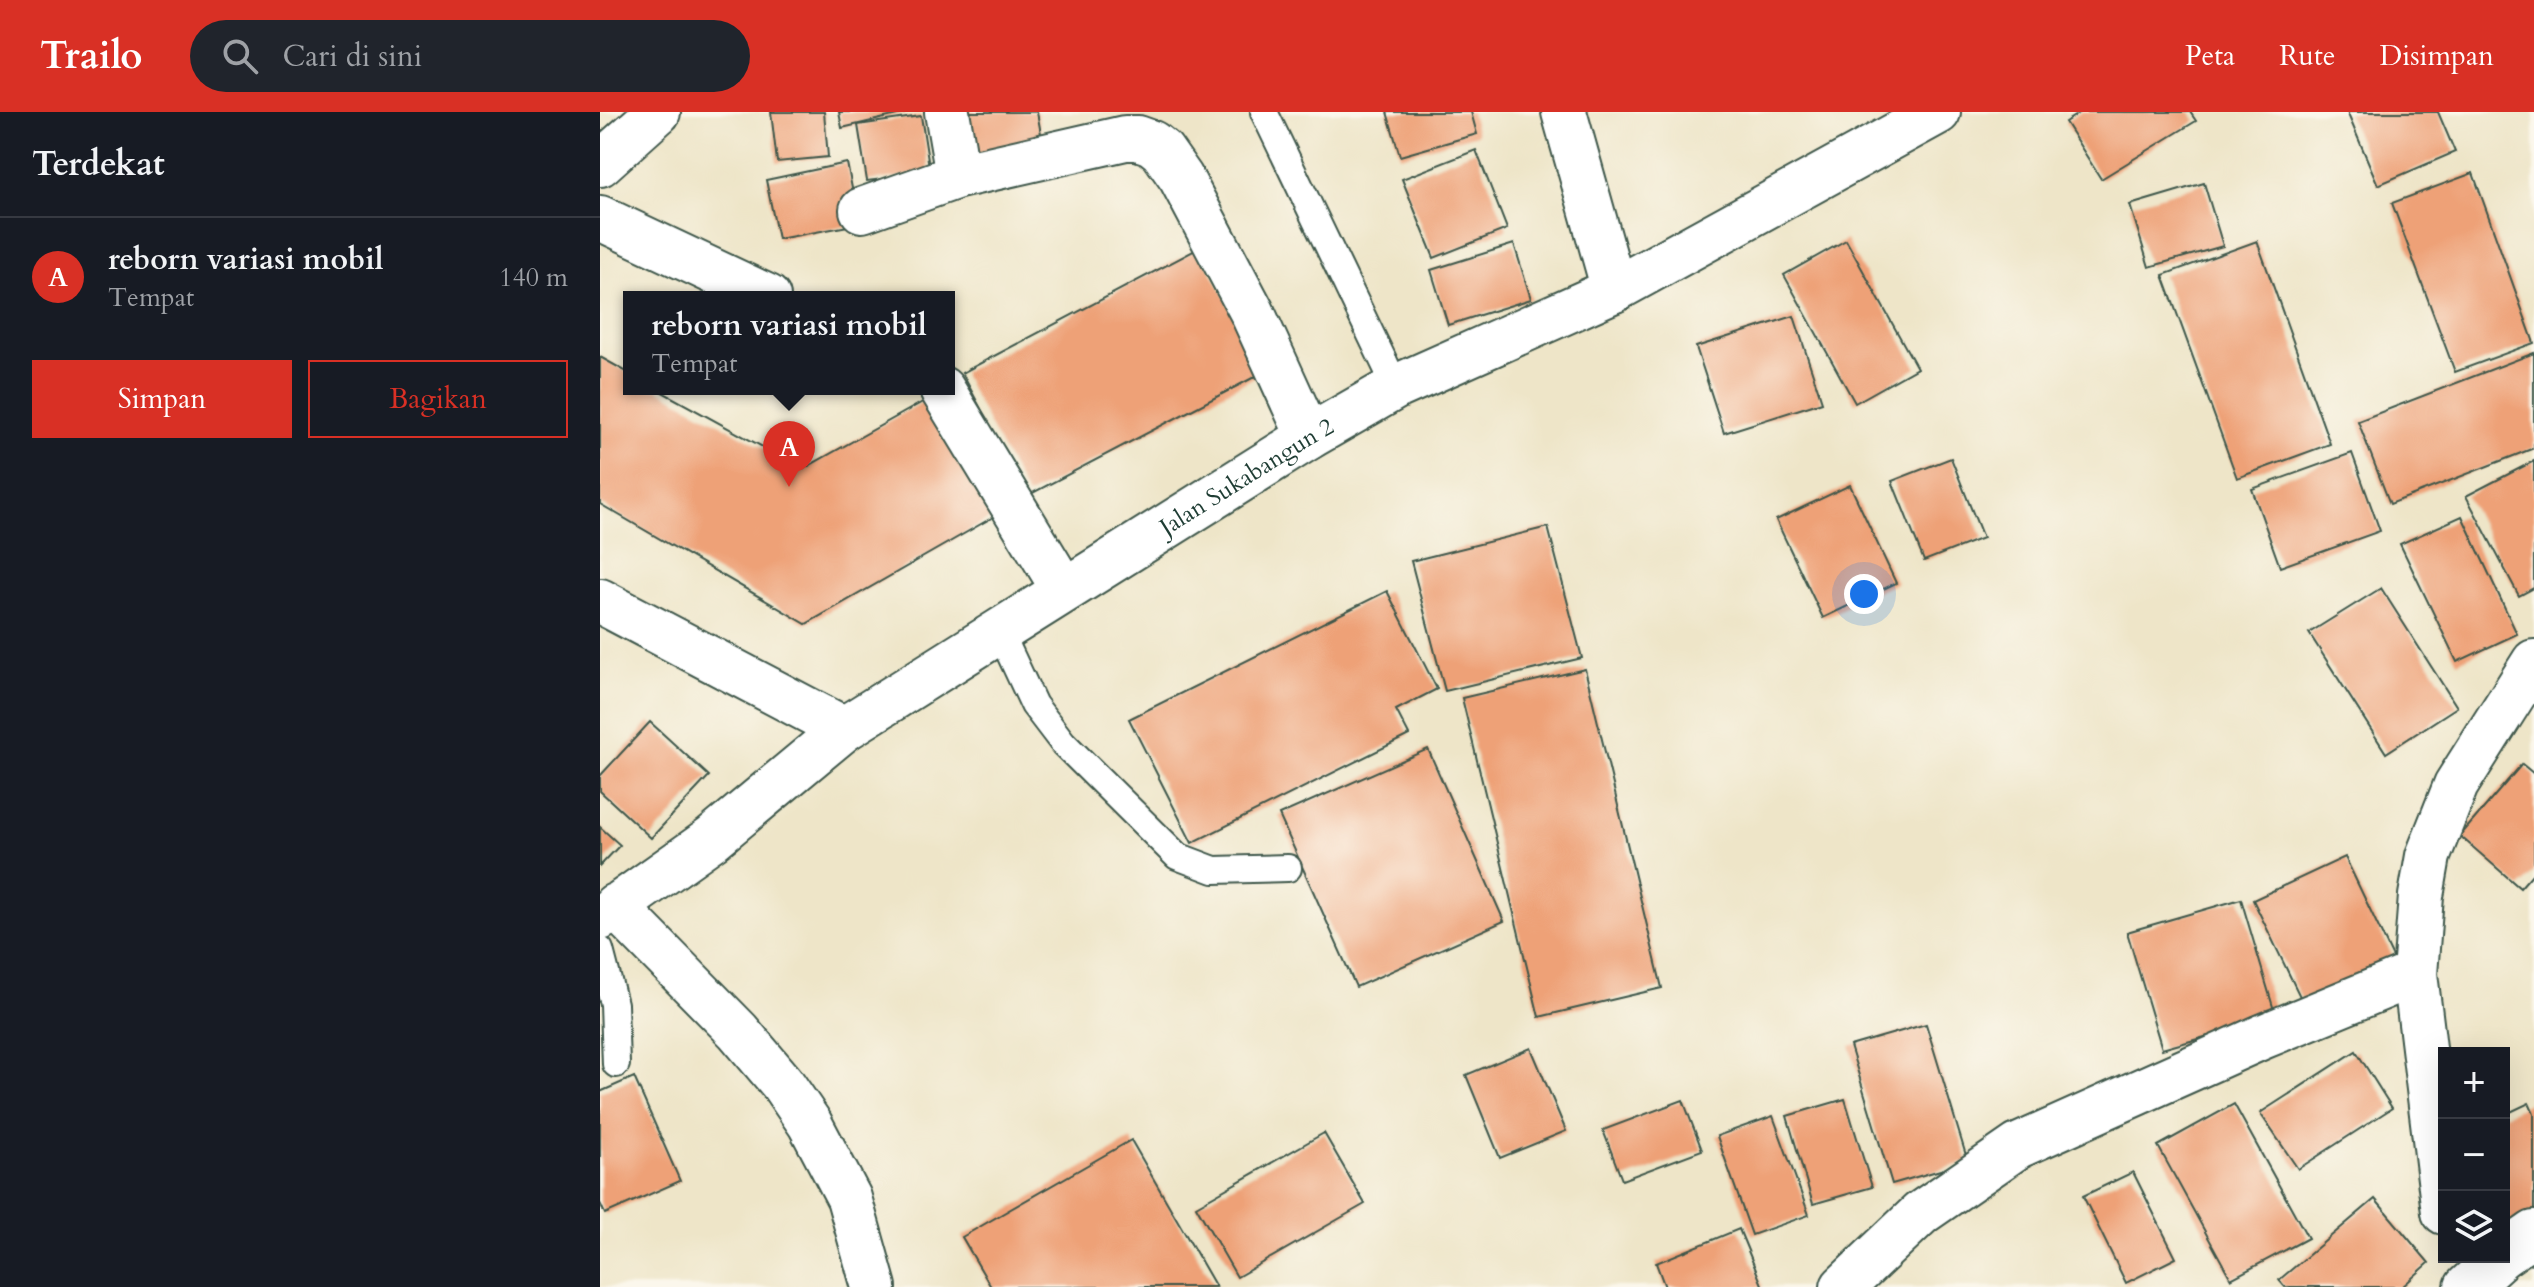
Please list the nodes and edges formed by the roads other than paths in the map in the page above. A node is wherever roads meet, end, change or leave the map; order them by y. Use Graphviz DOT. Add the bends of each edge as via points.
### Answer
graph roads {
  1 [pos="658,112"];
  2 [pos="947,112"];
  3 [pos="1264,112"];
  4 [pos="1564,112"];
  5 [pos="1938,112"];
  6 [pos="600,164"];
  7 [pos="958,176"];
  8 [pos="862,210"];
  9 [pos="600,218"];
  10 [pos="1614,290"];
  11 [pos="755,291"];
  12 [pos="1396,387"];
  13 [pos="946,395"];
  14 [pos="1309,437"];
  15 [pos="1064,590"];
  16 [pos="600,601"];
  17 [pos="999,630"];
  18 [pos="2534,662"];
  19 [pos="844,729"];
  20 [pos="1288,868"];
  21 [pos="608,912"];
  22 [pos="600,950"];
  23 [pos="2415,974"];
  24 [pos="616,1064"];
  25 [pos="2441,1191"];
  26 [pos="2534,1233"];
  27 [pos="2510,1250"];
  28 [pos="2453,1263"];
  29 [pos="2493,1263"];
  30 [pos="874,1287"];
  31 [pos="1843,1287"];
  32 [pos="2457,1287"];
  33 [pos="2467,1287"];
  1 -- 6 [label="street"];
  2 -- 7 [label="street"];
  3 -- 12 [label="lane"];
  4 -- 10 [label="street"];
  5 -- 10 [label="street, Jalan Sukabangun 2"];
  7 -- 8 [label="street"];
  7 -- 14 [label="street" via="1125,138 1152,143 1181,178 1252,312"];
  9 -- 11 [label="street"];
  10 -- 12 [label="street, Jalan Sukabangun 2"];
  12 -- 14 [label="street, Jalan Sukabangun 2"];
  13 -- 15 [label="street"];
  14 -- 15 [label="street, Jalan Sukabangun 2"];
  15 -- 17 [label="street, Jalan Sukabangun 2"];
  16 -- 19 [label="street"];
  17 -- 19 [label="street, Jalan Sukabangun 2"];
  17 -- 20 [label="lane" via="1034,705 1063,743 1177,856 1214,870"];
  18 -- 23 [label="street" via="2456,785 2439,825 2421,896"];
  19 -- 21 [label="street, Jalan Sukabangun 2" via="713,838"];
  21 -- 30 [label="street" via="738,1031 782,1083 849,1198"];
  22 -- 24 [label="lane" via="614,1004"];
  23 -- 25 [label="street"];
  23 -- 31 [label="street" via="2018,1146 1921,1213"];
  26 -- 27 [label="street"];
  28 -- 32 [label="street"];
  29 -- 33 [label="street"];
}
